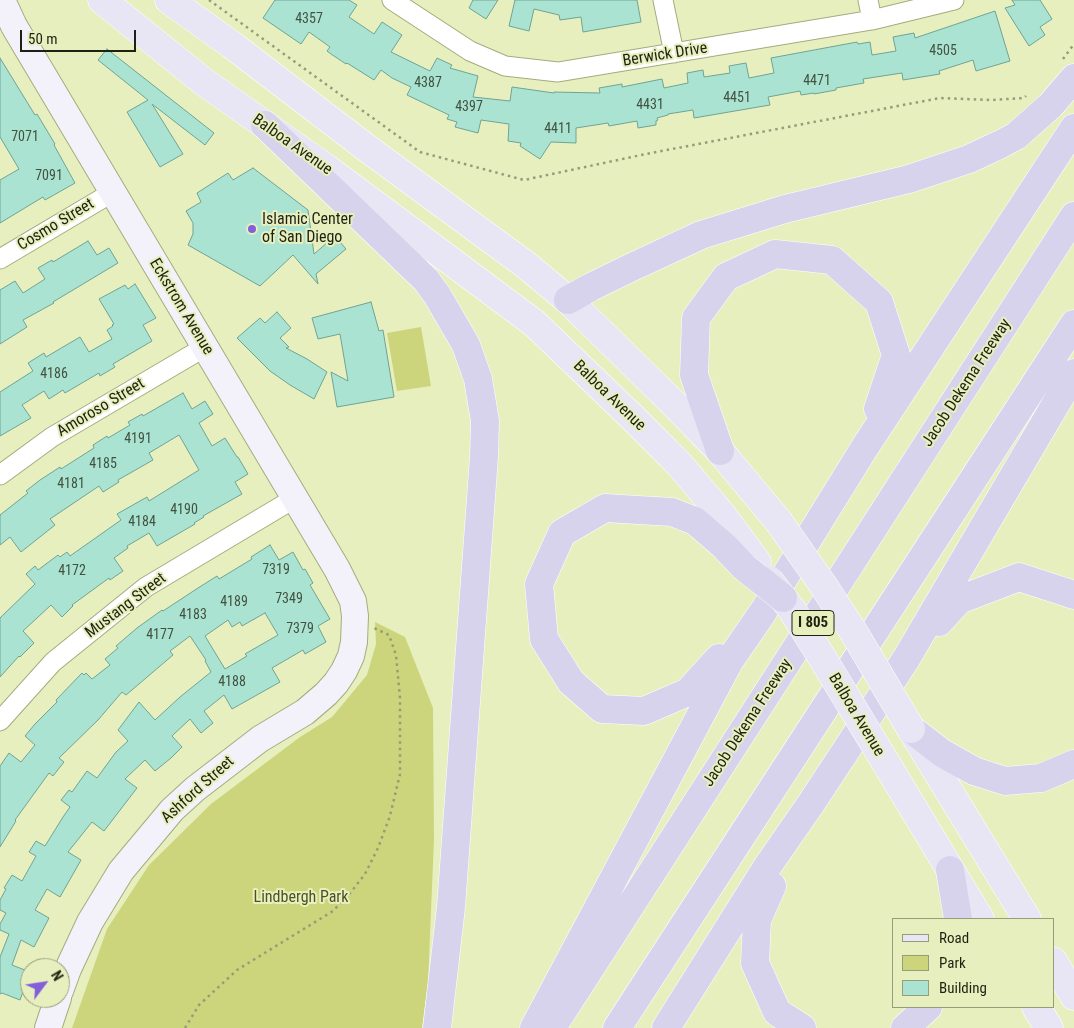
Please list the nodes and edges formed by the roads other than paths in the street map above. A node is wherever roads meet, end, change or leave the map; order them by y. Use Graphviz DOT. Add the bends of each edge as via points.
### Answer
graph roads {
  1 [pos="2,0"];
  2 [pos="102,0"];
  3 [pos="169,0"];
  4 [pos="392,0"];
  5 [pos="663,0"];
  6 [pos="868,0"];
  7 [pos="954,0"];
  8 [pos="872,20"];
  9 [pos="674,53"];
  10 [pos="1067,71"];
  11 [pos="265,125"];
  12 [pos="1074,128"];
  13 [pos="112,192"];
  14 [pos="1074,216"];
  15 [pos="0,259"];
  16 [pos="568,300"];
  17 [pos="1074,324"];
  18 [pos="205,347"];
  19 [pos="1074,373"];
  20 [pos="865,446"];
  21 [pos="720,451"];
  22 [pos="0,475"];
  23 [pos="295,498"];
  24 [pos="750,565"];
  25 [pos="1074,595"];
  26 [pos="773,605"];
  27 [pos="356,621"];
  28 [pos="906,659"];
  29 [pos="0,722"];
  30 [pos="911,729"];
  31 [pos="1074,764"];
  32 [pos="810,805"];
  33 [pos="950,870"];
  34 [pos="958,918"];
  35 [pos="979,918"];
  36 [pos="1026,918"];
  37 [pos="1054,963"];
  38 [pos="70,965"];
  39 [pos="1074,996"];
  40 [pos="55,1008"];
  41 [pos="927,1008"];
  42 [pos="1037,1008"];
  43 [pos="48,1028"];
  44 [pos="437,1028"];
  45 [pos="534,1028"];
  46 [pos="552,1028"];
  47 [pos="617,1028"];
  48 [pos="666,1028"];
  49 [pos="802,1028"];
  50 [pos="905,1028"];
  51 [pos="1049,1028"];
  1 -- 13 [label="street, Eckstrom Avenue" via="14,26"];
  2 -- 11 [label="main road, Balboa Avenue" via="204,82"];
  3 -- 16 [label="main road" via="526,265"];
  4 -- 9 [label="street, Berwick Drive" via="470,51 505,66 558,72"];
  5 -- 9 [label="street"];
  6 -- 8 [label="street"];
  7 -- 8 [label="street, Berwick Drive"];
  8 -- 9 [label="street, Berwick Drive"];
  10 -- 16 [label="highway" via="1051,105 1016,136 969,159 909,179 784,209 701,235"];
  11 -- 24 [label="main road, Balboa Avenue" via="534,323 680,465 723,516"];
  11 -- 44 [label="highway" via="426,280 466,345 478,379 485,421 484,457 451,907"];
  12 -- 20 [label="highway"];
  13 -- 15 [label="street, Cosmo Street"];
  13 -- 18 [label="street, Eckstrom Avenue"];
  14 -- 46 [label="highway, Jacob Dekema Freeway / I 805"];
  16 -- 21 [label="main road"];
  17 -- 47 [label="highway"];
  18 -- 22 [label="street, Amoroso Street" via="52,438"];
  18 -- 23 [label="street, Eckstrom Avenue"];
  19 -- 28 [label="highway"];
  20 -- 21 [label="highway" via="896,354 879,302 832,260 775,254 726,277 696,318 694,375"];
  20 -- 26 [label="highway"];
  21 -- 30 [label="main road, bridge" via="779,522 821,582"];
  23 -- 27 [label="street, Eckstrom Avenue" via="346,585"];
  23 -- 29 [label="street, Mustang Street" via="146,587 53,662"];
  24 -- 26 [label="highway, bridge"];
  24 -- 26 [label="highway" via="695,521 672,512 605,508 562,533 539,584 544,639 572,682 602,709 644,711 688,692 734,640"];
  25 -- 28 [label="highway" via="1019,577 959,600"];
  26 -- 33 [label="main road, Balboa Avenue, bridge" via="792,610"];
  26 -- 45 [label="highway" via="730,660"];
  27 -- 38 [label="street, Ashford Street" via="351,656 336,683 305,712 260,739 172,810 121,871 90,922"];
  28 -- 32 [label="highway"];
  30 -- 31 [label="highway" via="974,771 1005,781 1041,778"];
  30 -- 36 [label="main road"];
  32 -- 48 [label="highway"];
  32 -- 49 [label="highway" via="757,920 755,963 777,1012"];
  33 -- 34 [label="highway"];
  33 -- 35 [label="main road, Balboa Avenue"];
  37 -- 39 [label="main road"];
  40 -- 43 [label="street"];
  41 -- 50 [label="highway"];
  42 -- 51 [label="main road"];
}
